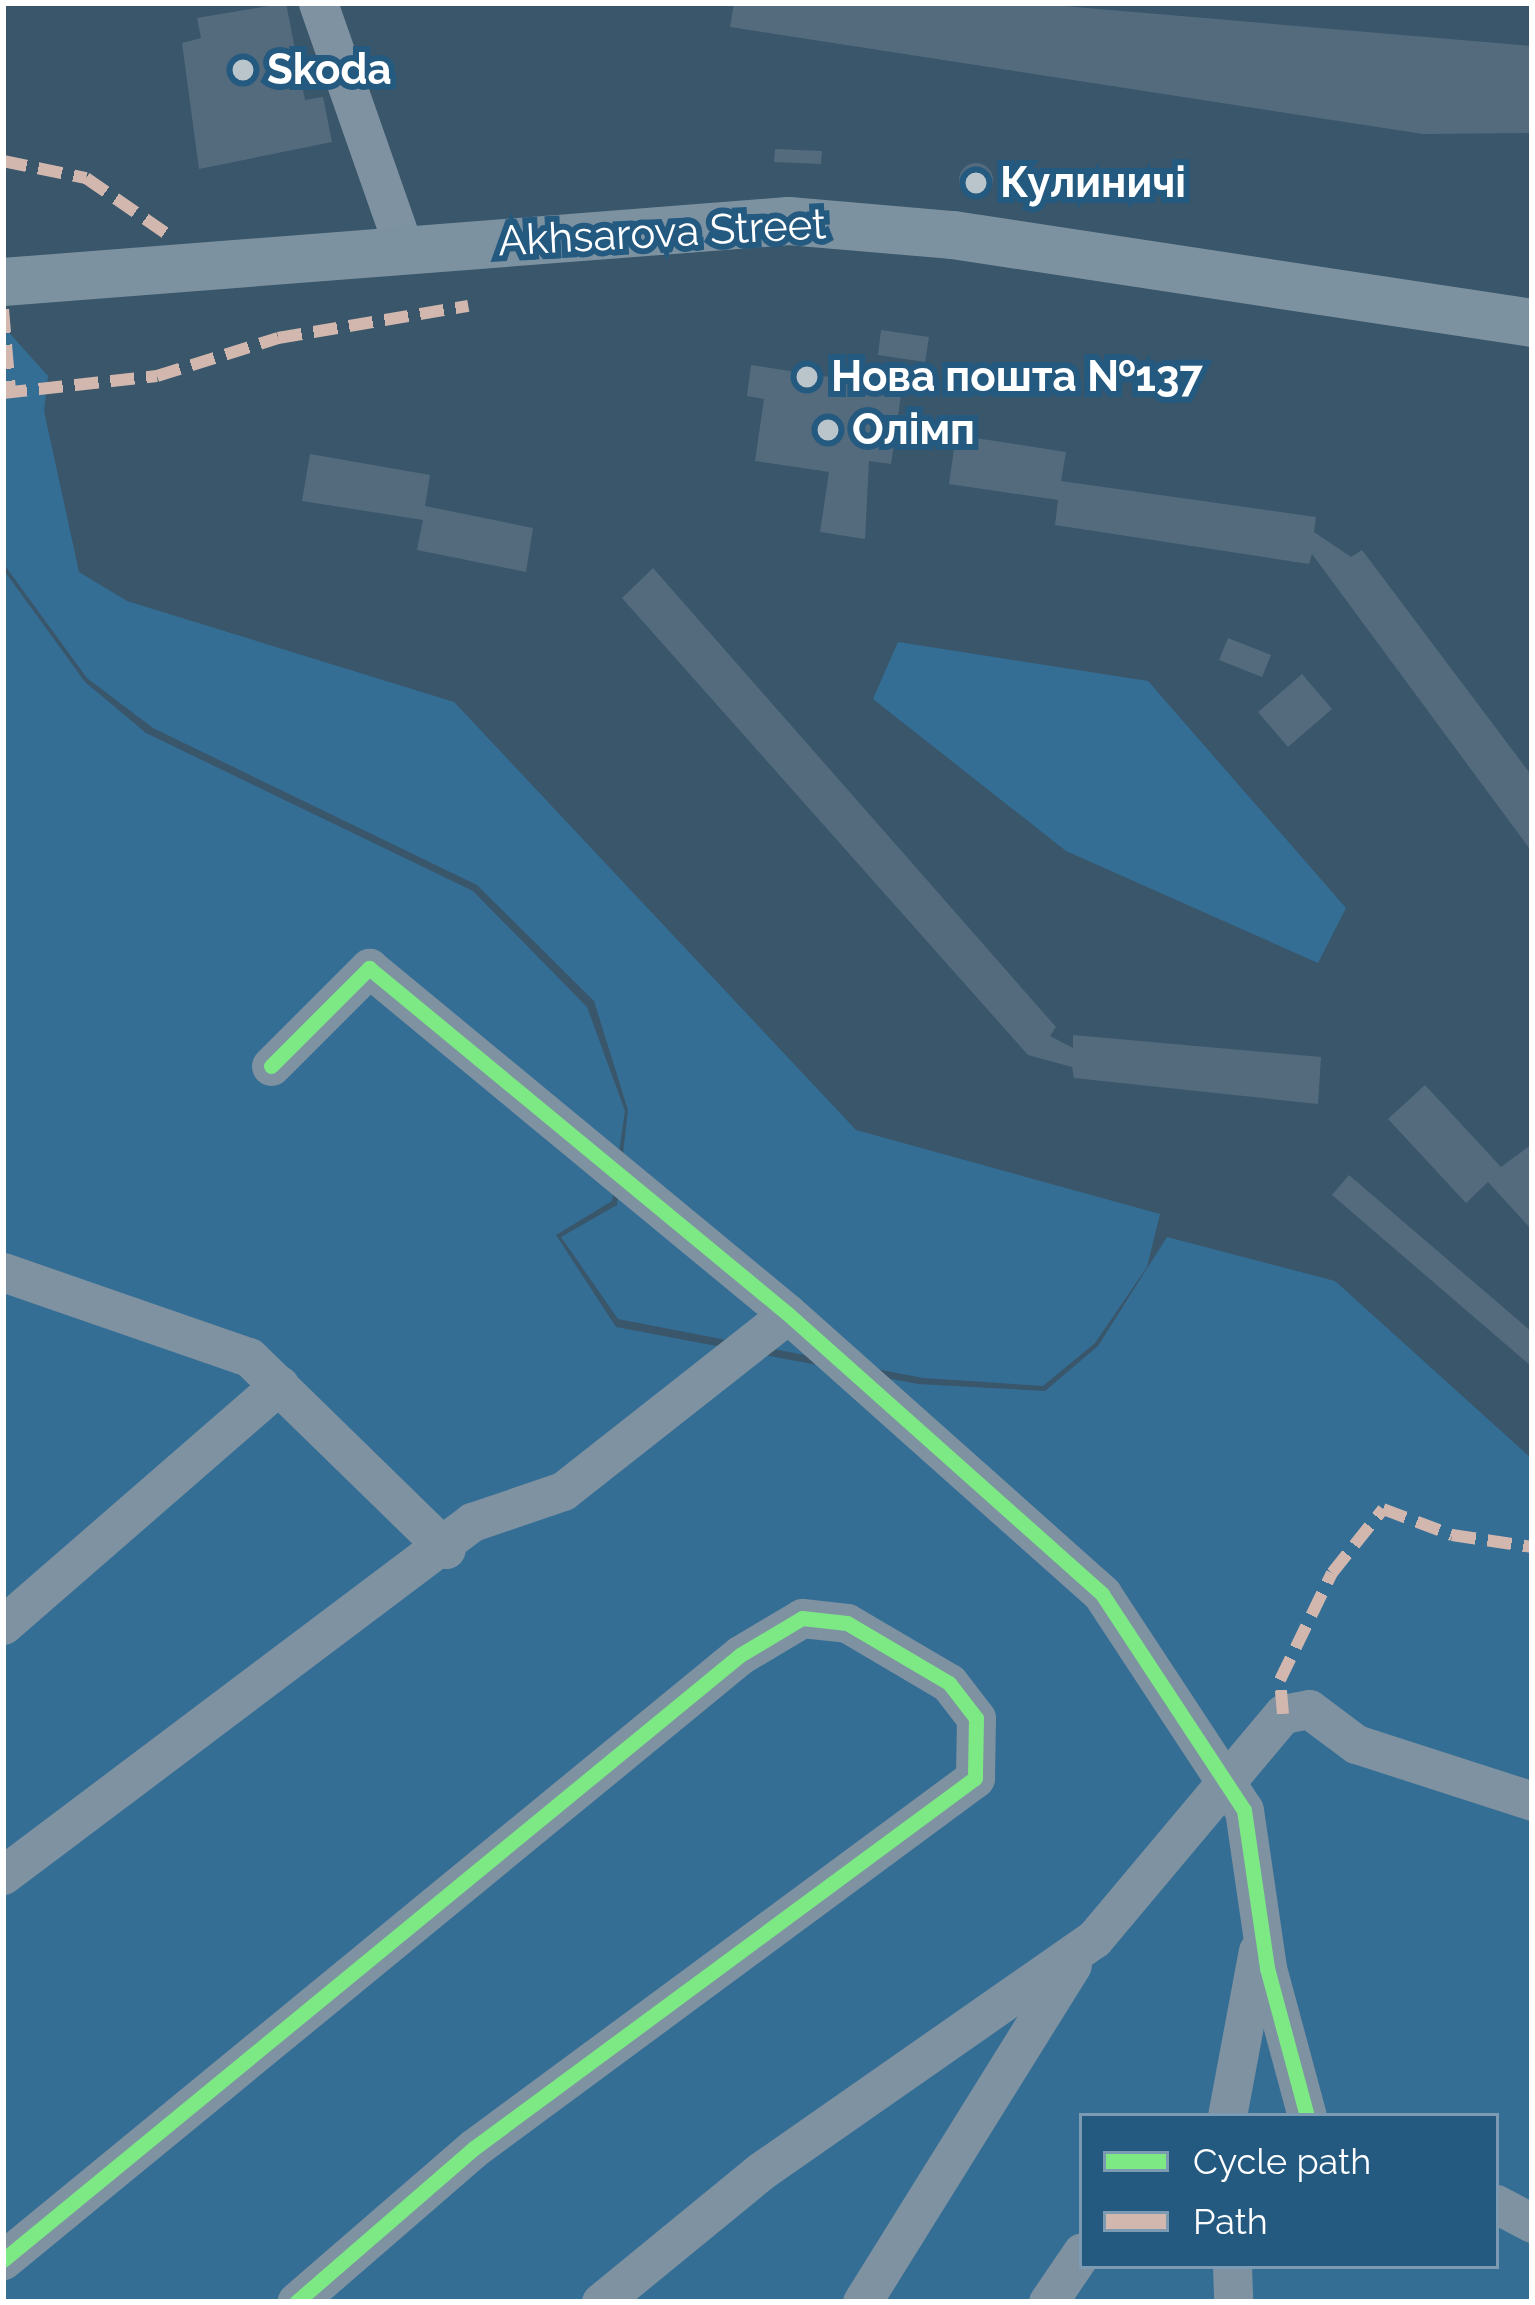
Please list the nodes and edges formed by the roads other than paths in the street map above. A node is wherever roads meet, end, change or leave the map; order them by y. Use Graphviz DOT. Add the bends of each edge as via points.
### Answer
graph roads {
  1 [pos="318,3"];
  2 [pos="404,248"];
  3 [pos="3,282"];
  4 [pos="1532,323"];
  5 [pos="271,1066"];
  6 [pos="3,1272"];
  7 [pos="788,1314"];
  8 [pos="279,1385"];
  9 [pos="446,1549"];
  10 [pos="3,1625"];
  11 [pos="1239,1760"];
  12 [pos="1532,1802"];
  13 [pos="3,1876"];
  14 [pos="1263,1930"];
  15 [pos="1084,1946"];
  16 [pos="1228,2113"];
  17 [pos="1305,2113"];
  18 [pos="1499,2206"];
  19 [pos="1532,2223"];
  20 [pos="1079,2256"];
  21 [pos="3,2260"];
  22 [pos="1232,2269"];
  23 [pos="296,2302"];
  24 [pos="601,2302"];
  25 [pos="862,2302"];
  26 [pos="1048,2302"];
  27 [pos="1233,2302"];
  1 -- 2 [label="street"];
  2 -- 3 [label="main road, Akhsarova Street"];
  2 -- 4 [label="main road, Akhsarova Street" via="718,221 885,226"];
  5 -- 7 [label="street" via="369,968"];
  6 -- 8 [label="street" via="226,1345"];
  7 -- 9 [label="street" via="563,1491 472,1522"];
  7 -- 11 [label="street" via="1102,1594 1194,1745"];
  8 -- 9 [label="street"];
  8 -- 10 [label="street"];
  9 -- 13 [label="street"];
  11 -- 12 [label="street" via="1282,1714 1309,1709 1356,1744"];
  11 -- 14 [label="street"];
  11 -- 15 [label="street"];
  14 -- 16 [label="street"];
  14 -- 17 [label="street"];
  15 -- 24 [label="street" via="761,2171"];
  15 -- 25 [label="street"];
  18 -- 19 [label="street"];
  20 -- 26 [label="street"];
  21 -- 23 [label="street" via="740,1655 802,1618 847,1623 949,1683 976,1718 975,1778 474,2148"];
  22 -- 27 [label="street"];
}
